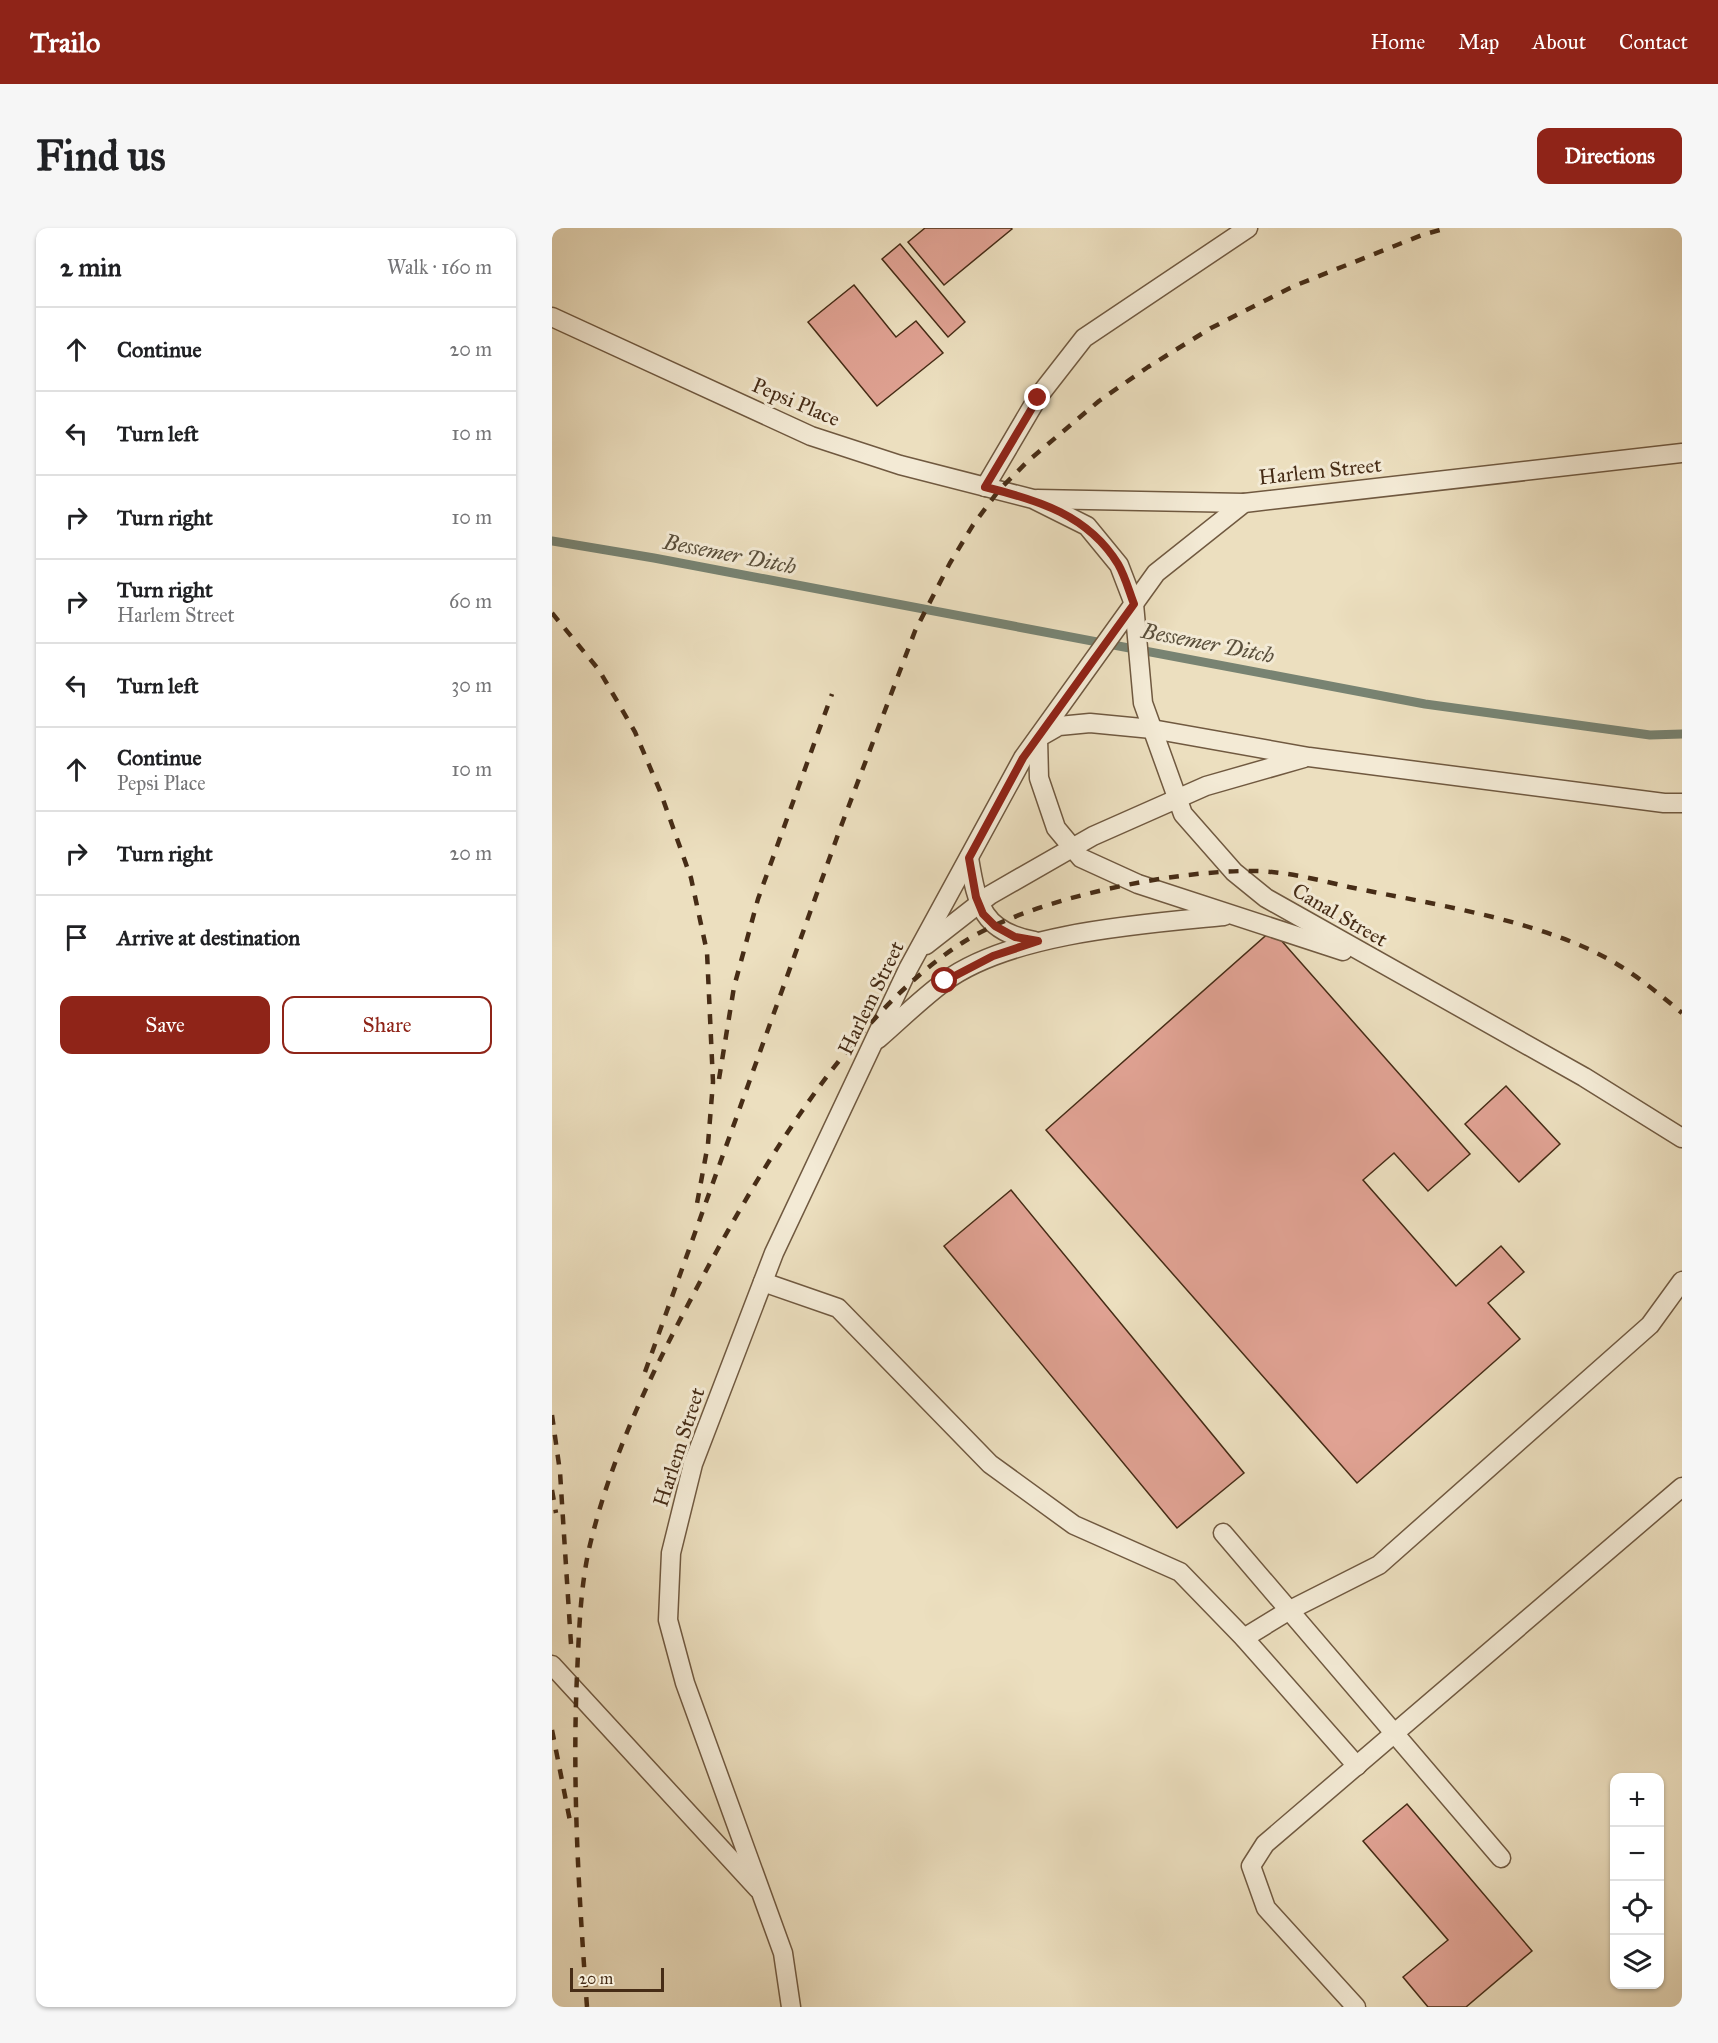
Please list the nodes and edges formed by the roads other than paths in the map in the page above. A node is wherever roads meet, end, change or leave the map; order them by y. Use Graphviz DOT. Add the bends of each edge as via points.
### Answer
graph roads {
  1 [pos="1248,228"];
  2 [pos="552,317"];
  3 [pos="1682,453"];
  4 [pos="985,487"];
  5 [pos="1033,499"];
  6 [pos="1244,502"];
  7 [pos="1134,604"];
  8 [pos="1152,729"];
  9 [pos="1038,738"];
  10 [pos="1309,757"];
  11 [pos="1178,798"];
  12 [pos="1682,802"];
  13 [pos="1072,848"];
  14 [pos="969,858"];
  15 [pos="979,904"];
  16 [pos="1232,915"];
  17 [pos="1038,941"];
  18 [pos="920,950"];
  19 [pos="1379,963"];
  20 [pos="873,1045"];
  21 [pos="1682,1138"];
  22 [pos="1682,1281"];
  23 [pos="763,1282"];
  24 [pos="1682,1488"];
  25 [pos="1223,1533"];
  26 [pos="1288,1611"];
  27 [pos="1244,1638"];
  28 [pos="552,1665"];
  29 [pos="1393,1734"];
  30 [pos="1357,1766"];
  31 [pos="1501,1858"];
  32 [pos="763,1894"];
  33 [pos="791,2007"];
  34 [pos="1356,2007"];
  1 -- 4 [label="lane" via="1084,338 1038,398"];
  2 -- 4 [label="lane, Pepsi Place" via="811,435 900,465"];
  3 -- 6 [label="lane, Harlem Street"];
  4 -- 5 [label="lane, Pepsi Place"];
  5 -- 6 [label="lane"];
  5 -- 7 [label="lane, Canal Street" via="1088,526 1119,565"];
  6 -- 7 [label="lane, Harlem Street" via="1156,573"];
  7 -- 8 [label="lane, Canal Street" via="1142,689"];
  7 -- 9 [label="lane, Harlem Street"];
  8 -- 9 [label="lane" via="1090,723 1059,726"];
  8 -- 10 [label="lane"];
  8 -- 11 [label="lane, Canal Street"];
  9 -- 13 [label="lane" via="1039,778 1056,828"];
  9 -- 14 [label="lane, Harlem Street" via="1023,758"];
  10 -- 11 [label="lane" via="1206,786"];
  10 -- 12 [label="lane" via="1664,803"];
  11 -- 13 [label="lane"];
  11 -- 19 [label="lane, Canal Street" via="1184,814 1242,879 1266,898"];
  13 -- 15 [label="lane"];
  13 -- 16 [label="lane" via="1081,858 1137,884"];
  14 -- 15 [label="lane"];
  14 -- 18 [label="lane, Harlem Street"];
  15 -- 17 [label="lane" via="995,926 1015,937"];
  15 -- 18 [label="lane"];
  16 -- 17 [label="lane"];
  16 -- 19 [label="lane"];
  17 -- 20 [label="lane" via="993,956 945,981"];
  18 -- 20 [label="lane, Harlem Street"];
  19 -- 21 [label="lane, Canal Street" via="1584,1077"];
  20 -- 23 [label="lane, Harlem Street"];
  22 -- 26 [label="lane" via="1650,1325 1379,1565"];
  23 -- 27 [label="lane" via="838,1308 990,1464 1074,1525 1180,1572"];
  23 -- 32 [label="lane, Harlem Street" via="693,1464 670,1553 668,1620 685,1683"];
  24 -- 29 [label="lane"];
  25 -- 26 [label="lane"];
  26 -- 27 [label="lane"];
  26 -- 29 [label="lane"];
  27 -- 30 [label="lane"];
  28 -- 32 [label="lane"];
  29 -- 30 [label="lane"];
  29 -- 31 [label="lane"];
  30 -- 34 [label="lane" via="1265,1844 1251,1866 1266,1908"];
  32 -- 33 [label="lane, Harlem Street" via="783,1953"];
}
